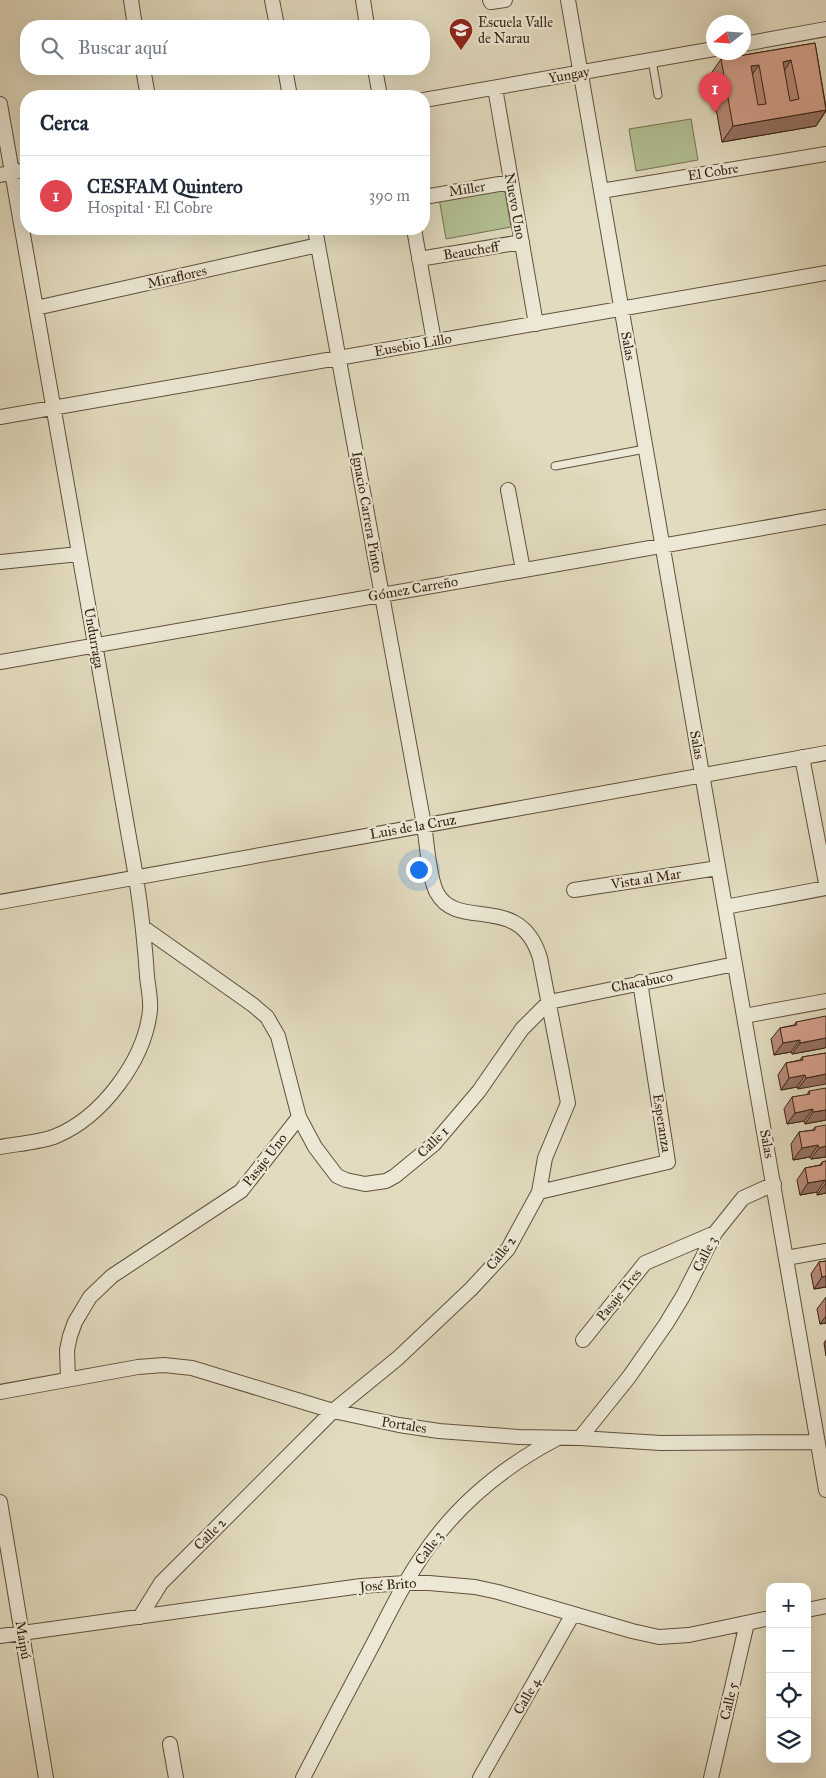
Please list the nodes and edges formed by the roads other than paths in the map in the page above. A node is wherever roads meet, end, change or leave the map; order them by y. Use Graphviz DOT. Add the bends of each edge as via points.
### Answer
graph roads {
  1 [pos="131,0"];
  2 [pos="272,0"];
  3 [pos="363,0"];
  4 [pos="568,0"];
  5 [pos="134,20"];
  6 [pos="276,20"];
  7 [pos="366,20"];
  8 [pos="826,29"];
  9 [pos="751,43"];
  10 [pos="706,50"];
  11 [pos="652,60"];
  12 [pos="580,72"];
  13 [pos="144,75"];
  14 [pos="286,75"];
  15 [pos="376,75"];
  16 [pos="495,88"];
  17 [pos="147,90"];
  18 [pos="289,90"];
  19 [pos="379,90"];
  20 [pos="658,95"];
  21 [pos="430,99"];
  22 [pos="0,104"];
  23 [pos="826,154"];
  24 [pos="20,171"];
  25 [pos="6,174"];
  26 [pos="511,182"];
  27 [pos="601,191"];
  28 [pos="430,196"];
  29 [pos="316,235"];
  30 [pos="415,235"];
  31 [pos="522,242"];
  32 [pos="318,245"];
  33 [pos="419,259"];
  34 [pos="826,273"];
  35 [pos="36,308"];
  36 [pos="621,309"];
  37 [pos="536,324"];
  38 [pos="434,341"];
  39 [pos="338,358"];
  40 [pos="54,408"];
  41 [pos="0,417"];
  42 [pos="645,449"];
  43 [pos="555,466"];
  44 [pos="508,490"];
  45 [pos="826,517"];
  46 [pos="662,546"];
  47 [pos="79,554"];
  48 [pos="0,562"];
  49 [pos="523,570"];
  50 [pos="382,595"];
  51 [pos="95,645"];
  52 [pos="0,662"];
  53 [pos="826,753"];
  54 [pos="802,757"];
  55 [pos="702,775"];
  56 [pos="424,825"];
  57 [pos="824,866"];
  58 [pos="718,868"];
  59 [pos="136,878"];
  60 [pos="826,883"];
  61 [pos="826,888"];
  62 [pos="574,890"];
  63 [pos="0,902"];
  64 [pos="725,907"];
  65 [pos="144,928"];
  66 [pos="735,964"];
  67 [pos="640,982"];
  68 [pos="826,1001"];
  69 [pos="549,1002"];
  70 [pos="744,1016"];
  71 [pos="299,1116"];
  72 [pos="0,1147"];
  73 [pos="774,1184"];
  74 [pos="539,1192"];
  75 [pos="715,1233"];
  76 [pos="826,1251"];
  77 [pos="786,1258"];
  78 [pos="583,1340"];
  79 [pos="68,1380"];
  80 [pos="0,1392"];
  81 [pos="333,1411"];
  82 [pos="559,1438"];
  83 [pos="580,1438"];
  84 [pos="818,1442"];
  85 [pos="826,1490"];
  86 [pos="0,1502"];
  87 [pos="406,1583"];
  88 [pos="826,1606"];
  89 [pos="811,1609"];
  90 [pos="574,1614"];
  91 [pos="140,1617"];
  92 [pos="766,1619"];
  93 [pos="747,1623"];
  94 [pos="22,1632"];
  95 [pos="0,1636"];
  96 [pos="170,1744"];
  97 [pos="46,1778"];
  98 [pos="176,1778"];
  99 [pos="303,1778"];
  100 [pos="480,1778"];
  101 [pos="711,1778"];
  1 -- 5 [label="street"];
  2 -- 6 [label="street"];
  3 -- 7 [label="street"];
  4 -- 12 [label="street, Salas"];
  8 -- 9 [label="street"];
  10 -- 11 [label="street, Yungay"];
  11 -- 12 [label="street, Yungay"];
  11 -- 20 [label="lane"];
  12 -- 16 [label="street, Yungay"];
  12 -- 27 [label="street, Salas"];
  13 -- 17 [label="street"];
  14 -- 18 [label="street"];
  15 -- 19 [label="street"];
  16 -- 21 [label="street, Yungay"];
  16 -- 26 [label="street, Nuevo Uno"];
  22 -- 25 [label="street, Undurraga"];
  23 -- 27 [label="street, El Cobre"];
  24 -- 25 [label="street"];
  25 -- 35 [label="street, Undurraga"];
  26 -- 28 [label="street, Miller"];
  26 -- 31 [label="street, Nuevo Uno"];
  27 -- 36 [label="street, Salas"];
  29 -- 32 [label="street, Ignacio Carrera Pinto"];
  30 -- 33 [label="street"];
  31 -- 33 [label="street, Beaucheff"];
  31 -- 37 [label="street, Nuevo Uno"];
  32 -- 35 [label="street, Miraflores"];
  32 -- 39 [label="street, Ignacio Carrera Pinto"];
  33 -- 38 [label="street"];
  34 -- 36 [label="street, Eusebio Lillo"];
  35 -- 40 [label="street, Undurraga"];
  36 -- 37 [label="street, Eusebio Lillo"];
  36 -- 42 [label="street, Salas"];
  37 -- 38 [label="street, Eusebio Lillo"];
  38 -- 39 [label="street, Eusebio Lillo"];
  39 -- 40 [label="street, Eusebio Lillo"];
  39 -- 50 [label="street, Ignacio Carrera Pinto"];
  40 -- 41 [label="street, Eusebio Lillo"];
  40 -- 47 [label="street, Undurraga"];
  42 -- 43 [label="lane"];
  42 -- 46 [label="street, Salas"];
  44 -- 49 [label="street"];
  45 -- 46 [label="street, Gómez Carreño"];
  46 -- 49 [label="street, Gómez Carreño"];
  46 -- 55 [label="street, Salas"];
  47 -- 48 [label="street"];
  47 -- 51 [label="street, Undurraga"];
  49 -- 50 [label="street, Gómez Carreño"];
  50 -- 51 [label="street, Gómez Carreño"];
  50 -- 56 [label="street, Ignacio Carrera Pinto"];
  51 -- 52 [label="street, Gómez Carreño"];
  51 -- 59 [label="street, Undurraga"];
  53 -- 54 [label="street, Luis de la Cruz"];
  54 -- 55 [label="street, Luis de la Cruz"];
  54 -- 57 [label="street"];
  55 -- 56 [label="street, Luis de la Cruz"];
  55 -- 58 [label="street, Salas"];
  56 -- 59 [label="street, Luis de la Cruz"];
  56 -- 69 [label="street, Calle 2" via="434,885 441,899 460,911 501,917 523,928 538,950"];
  57 -- 60 [label="street"];
  58 -- 62 [label="street, Vista al Mar"];
  58 -- 64 [label="street, Salas"];
  59 -- 63 [label="street, Luis de la Cruz"];
  59 -- 65 [label="street, Undurraga"];
  61 -- 64 [label="street"];
  64 -- 66 [label="street, Salas"];
  65 -- 71 [label="street" via="266,1017 278,1036"];
  65 -- 72 [label="street, Undurraga" via="150,1009 142,1041 119,1084 84,1120 55,1137"];
  66 -- 67 [label="street, Chacabuco"];
  66 -- 70 [label="street, Salas"];
  67 -- 69 [label="street, Chacabuco"];
  67 -- 74 [label="street, Esperanza" via="668,1162"];
  68 -- 70 [label="street"];
  69 -- 71 [label="street, Calle 1" via="522,1029 479,1090 434,1144 386,1181 365,1184 337,1176 315,1147"];
  69 -- 74 [label="street, Calle 2" via="568,1103 544,1158"];
  70 -- 73 [label="street, Salas"];
  71 -- 79 [label="street, Pasaje Uno" via="241,1191 112,1276 90,1296 70,1336"];
  73 -- 75 [label="street, Calle 3" via="744,1198"];
  73 -- 77 [label="street, Salas"];
  74 -- 81 [label="street, Calle 2" via="508,1249 471,1289 398,1358"];
  75 -- 78 [label="street, Pasaje Tres" via="645,1263"];
  75 -- 83 [label="street, Calle 3" via="666,1324"];
  76 -- 77 [label="street"];
  77 -- 84 [label="street, Salas" via="818,1426"];
  79 -- 80 [label="street, Portales"];
  79 -- 81 [label="street, Portales" via="138,1367 178,1365"];
  81 -- 82 [label="street, Portales" via="438,1431"];
  81 -- 91 [label="street, Calle 2" via="161,1583"];
  82 -- 83 [label="street, Portales"];
  82 -- 87 [label="street, Calle 3" via="519,1460 465,1504 433,1540"];
  83 -- 84 [label="street, Portales" via="661,1443"];
  84 -- 85 [label="street, Salas"];
  86 -- 94 [label="street, Maipú"];
  87 -- 90 [label="street, José Brito" via="475,1587"];
  87 -- 91 [label="street, José Brito" via="361,1586"];
  87 -- 99 [label="street, Calle 3"];
  88 -- 89 [label="street"];
  90 -- 93 [label="street, José Brito" via="659,1637 689,1635"];
  90 -- 100 [label="street, Calle 4"];
  91 -- 94 [label="street, José Brito"];
  92 -- 93 [label="street, José Brito"];
  93 -- 101 [label="street, Calle 5"];
  94 -- 95 [label="street, José Brito"];
  94 -- 97 [label="street, Maipú"];
  96 -- 98 [label="street"];
}
